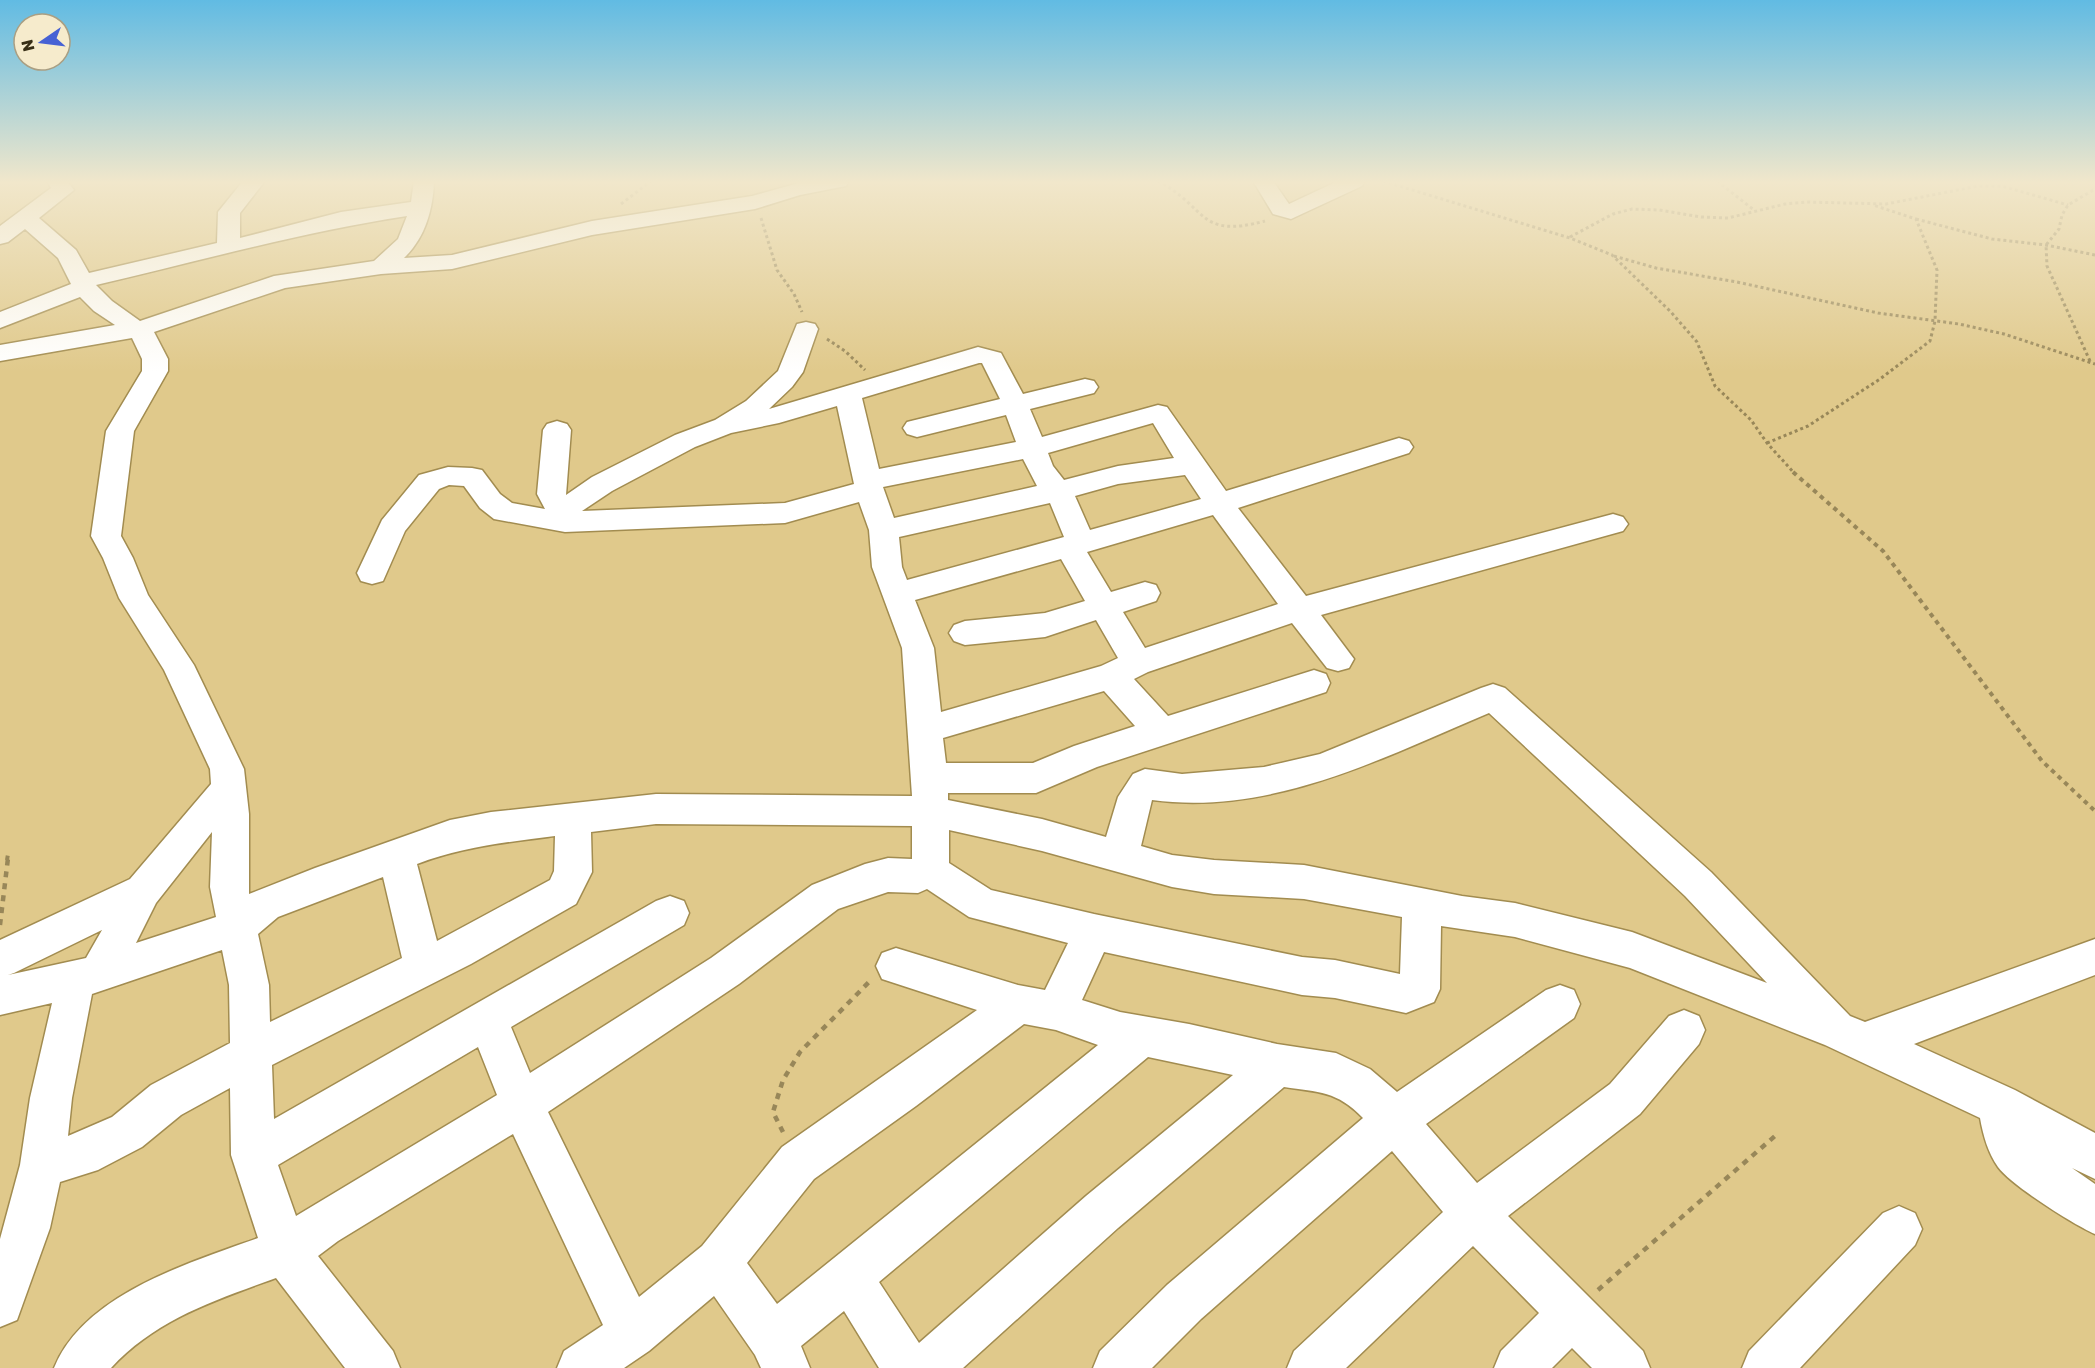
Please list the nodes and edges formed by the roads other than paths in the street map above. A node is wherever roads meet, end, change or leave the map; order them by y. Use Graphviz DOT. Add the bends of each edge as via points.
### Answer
graph roads {
  1 [pos="56,245"];
  2 [pos="238,245"];
  3 [pos="405,245"];
  4 [pos="523,245"];
  5 [pos="228,247"];
  6 [pos="381,267"];
  7 [pos="90,292"];
  8 [pos="238,294"];
  9 [pos="0,321"];
  10 [pos="137,329"];
  11 [pos="806,329"];
  12 [pos="0,353"];
  13 [pos="1085,387"];
  14 [pos="848,394"];
  15 [pos="1015,403"];
  16 [pos="963,417"];
  17 [pos="725,426"];
  18 [pos="917,428"];
  19 [pos="557,430"];
  20 [pos="1399,447"];
  21 [pos="1034,448"];
  22 [pos="987,457"];
  23 [pos="1191,465"];
  24 [pos="869,484"];
  25 [pos="1059,491"];
  26 [pos="1218,504"];
  27 [pos="563,518"];
  28 [pos="1613,524"];
  29 [pos="884,530"];
  30 [pos="1075,545"];
  31 [pos="372,573"];
  32 [pos="1145,593"];
  33 [pos="898,594"];
  34 [pos="1103,606"];
  35 [pos="1299,609"];
  36 [pos="965,633"];
  37 [pos="1338,659"];
  38 [pos="1124,670"];
  39 [pos="1314,682"];
  40 [pos="926,730"];
  41 [pos="1161,732"];
  42 [pos="230,788"];
  43 [pos="930,795"];
  44 [pos="573,818"];
  45 [pos="396,855"];
  46 [pos="1121,856"];
  47 [pos="931,871"];
  48 [pos="143,891"];
  49 [pos="1422,904"];
  50 [pos="670,913"];
  51 [pos="236,928"];
  52 [pos="1094,932"];
  53 [pos="2095,957"];
  54 [pos="0,960"];
  55 [pos="896,966"];
  56 [pos="424,967"];
  57 [pos="84,977"];
  58 [pos="0,996"];
  59 [pos="1560,1004"];
  60 [pos="1037,1007"];
  61 [pos="487,1019"];
  62 [pos="1684,1030"];
  63 [pos="1141,1036"];
  64 [pos="1852,1037"];
  65 [pos="250,1054"];
  66 [pos="1277,1065"];
  67 [pos="522,1105"];
  68 [pos="2000,1105"];
  69 [pos="1394,1120"];
  70 [pos="253,1155"];
  71 [pos="2095,1156"];
  72 [pos="42,1164"];
  73 [pos="2095,1211"];
  74 [pos="1474,1214"];
  75 [pos="1899,1229"];
  76 [pos="285,1252"];
  77 [pos="718,1262"];
  78 [pos="849,1277"];
  79 [pos="0,1303"];
  80 [pos="1571,1314"];
  81 [pos="632,1334"];
  82 [pos="779,1353"];
  83 [pos="78,1368"];
  84 [pos="376,1368"];
  85 [pos="581,1368"];
  86 [pos="907,1368"];
  87 [pos="927,1368"];
  88 [pos="1117,1368"];
  89 [pos="1311,1368"];
  90 [pos="1518,1368"];
  91 [pos="1626,1368"];
  92 [pos="1766,1368"];
  1 -- 7 [label="street" via="68,255"];
  2 -- 5 [label="street"];
  3 -- 6 [label="street"];
  4 -- 6 [label="street" via="452,262"];
  5 -- 7 [label="street"];
  6 -- 8 [label="street" via="282,281"];
  7 -- 8 [label="street" via="174,303"];
  7 -- 9 [label="street"];
  7 -- 10 [label="street"];
  8 -- 10 [label="street"];
  10 -- 12 [label="street"];
  10 -- 42 [label="street" via="151,347 155,371 120,431 106,536 134,598 178,665 227,769"];
  11 -- 17 [label="street" via="783,381 755,407"];
  13 -- 15 [label="street"];
  14 -- 15 [label="street" via="985,356 993,358"];
  14 -- 17 [label="street"];
  14 -- 24 [label="street"];
  15 -- 16 [label="street"];
  15 -- 21 [label="street"];
  16 -- 18 [label="street"];
  16 -- 22 [label="street"];
  17 -- 27 [label="street" via="685,441 602,484"];
  19 -- 27 [label="street" via="551,494"];
  20 -- 26 [label="street"];
  21 -- 22 [label="street"];
  21 -- 23 [label="street" via="1158,413"];
  21 -- 25 [label="street" via="1039,466"];
  22 -- 24 [label="street"];
  23 -- 25 [label="street" via="1118,475"];
  23 -- 26 [label="street"];
  24 -- 27 [label="street" via="824,504 785,513"];
  24 -- 29 [label="street"];
  25 -- 29 [label="street"];
  25 -- 30 [label="street"];
  26 -- 30 [label="street"];
  26 -- 35 [label="street"];
  27 -- 31 [label="street" via="504,512 472,477 448,476 429,482 392,527"];
  28 -- 35 [label="street"];
  29 -- 33 [label="street" via="887,567"];
  30 -- 33 [label="street"];
  30 -- 34 [label="street"];
  32 -- 34 [label="street"];
  33 -- 40 [label="street" via="918,648"];
  34 -- 36 [label="street" via="1045,625"];
  34 -- 38 [label="street"];
  35 -- 37 [label="street"];
  35 -- 38 [label="street"];
  38 -- 40 [label="street"];
  38 -- 41 [label="street"];
  39 -- 41 [label="street"];
  40 -- 43 [label="street"];
  41 -- 43 [label="street" via="1086,756 1036,778"];
  42 -- 48 [label="street"];
  42 -- 51 [label="street" via="229,887"];
  43 -- 44 [label="street" via="656,809"];
  43 -- 46 [label="street" via="1042,835"];
  43 -- 47 [label="street"];
  44 -- 45 [label="street" via="450,836"];
  44 -- 56 [label="street" via="573,872 562,892"];
  45 -- 51 [label="street" via="265,905"];
  45 -- 56 [label="street"];
  46 -- 49 [label="street" via="1172,871 1304,882"];
  46 -- 64 [label="street" via="1130,812 1139,788 1145,784 1182,789 1274,780 1325,767 1493,697 1698,884"];
  47 -- 52 [label="street" via="982,905"];
  47 -- 67 [label="street" via="918,876 888,875 825,897 725,971"];
  48 -- 54 [label="street"];
  48 -- 57 [label="street"];
  49 -- 52 [label="street" via="1420,989 1406,994"];
  49 -- 64 [label="street" via="1515,920 1632,950"];
  50 -- 61 [label="street"];
  51 -- 57 [label="street"];
  51 -- 65 [label="street" via="249,985"];
  52 -- 60 [label="street"];
  53 -- 64 [label="street"];
  55 -- 60 [label="street"];
  56 -- 65 [label="street"];
  57 -- 58 [label="street"];
  57 -- 72 [label="street" via="73,998 51,1098"];
  59 -- 69 [label="street"];
  60 -- 63 [label="street"];
  60 -- 77 [label="street" via="900,1091 798,1163"];
  61 -- 67 [label="street"];
  61 -- 70 [label="street"];
  62 -- 74 [label="street" via="1625,1099"];
  63 -- 66 [label="street"];
  63 -- 78 [label="street"];
  64 -- 68 [label="street"];
  65 -- 70 [label="street"];
  65 -- 72 [label="street" via="166,1100 127,1132 82,1154"];
  66 -- 69 [label="street" via="1336,1074 1368,1093"];
  66 -- 87 [label="street" via="1102,1212"];
  67 -- 76 [label="street" via="322,1225"];
  67 -- 81 [label="street"];
  68 -- 71 [label="street"];
  68 -- 73 [label="street" via="2007,1143 2014,1153"];
  69 -- 74 [label="street"];
  69 -- 88 [label="street" via="1184,1302"];
  70 -- 76 [label="street"];
  72 -- 79 [label="street" via="27,1228"];
  74 -- 80 [label="street"];
  74 -- 89 [label="street"];
  75 -- 92 [label="street"];
  76 -- 83 [label="street" via="189,1286 146,1309 109,1335"];
  76 -- 84 [label="street"];
  77 -- 81 [label="street"];
  77 -- 82 [label="street"];
  78 -- 82 [label="street"];
  78 -- 86 [label="street"];
  80 -- 90 [label="street"];
  80 -- 91 [label="street"];
  81 -- 85 [label="street"];
}
